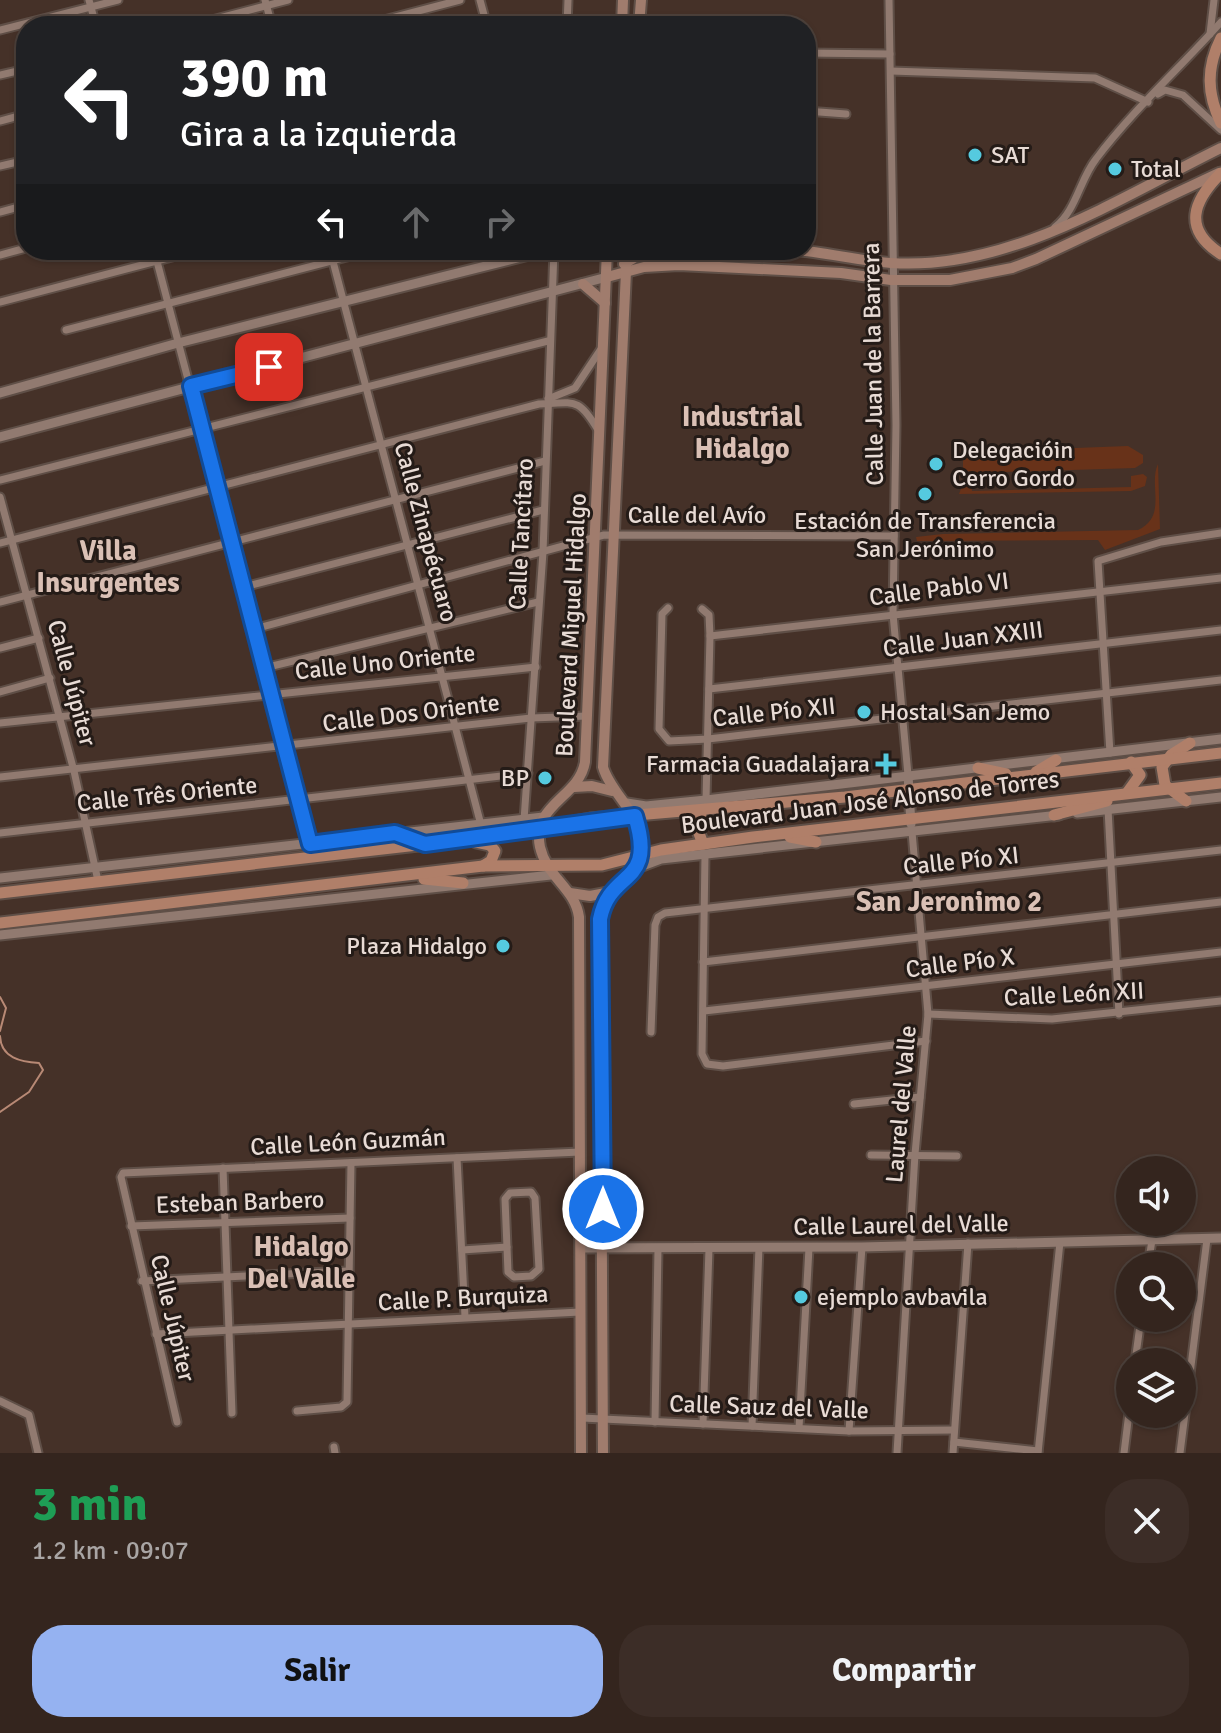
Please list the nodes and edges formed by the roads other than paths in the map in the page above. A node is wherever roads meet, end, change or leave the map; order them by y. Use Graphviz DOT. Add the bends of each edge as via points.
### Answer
graph roads {
  1 [pos="118,0"];
  2 [pos="288,0"];
  3 [pos="460,0"];
  4 [pos="889,0"];
  5 [pos="1214,0"];
  6 [pos="266,3"];
  7 [pos="90,4"];
  8 [pos="48,16"];
  9 [pos="222,16"];
  10 [pos="399,16"];
  11 [pos="1221,22"];
  12 [pos="1215,37"];
  13 [pos="816,53"];
  14 [pos="890,54"];
  15 [pos="1182,62"];
  16 [pos="891,71"];
  17 [pos="1165,90"];
  18 [pos="1151,100"];
  19 [pos="816,112"];
  20 [pos="846,114"];
  21 [pos="1221,123"];
  22 [pos="1221,130"];
  23 [pos="1220,148"];
  24 [pos="1221,172"];
  25 [pos="1074,200"];
  26 [pos="1090,212"];
  27 [pos="1050,231"];
  28 [pos="816,253"];
  29 [pos="1221,254"];
  30 [pos="156,260"];
  31 [pos="337,260"];
  32 [pos="512,260"];
  33 [pos="552,260"];
  34 [pos="607,260"];
  35 [pos="626,260"];
  36 [pos="635,260"];
  37 [pos="333,261"];
  38 [pos="892,263"];
  39 [pos="626,267"];
  40 [pos="607,277"];
  41 [pos="891,280"];
  42 [pos="583,284"];
  43 [pos="551,294"];
  44 [pos="165,301"];
  45 [pos="0,302"];
  46 [pos="344,302"];
  47 [pos="605,303"];
  48 [pos="66,330"];
  49 [pos="548,341"];
  50 [pos="178,343"];
  51 [pos="356,343"];
  52 [pos="604,346"];
  53 [pos="366,385"];
  54 [pos="191,386"];
  55 [pos="0,393"];
  56 [pos="544,403"];
  57 [pos="201,429"];
  58 [pos="599,432"];
  59 [pos="0,437"];
  60 [pos="382,444"];
  61 [pos="545,461"];
  62 [pos="0,480"];
  63 [pos="216,486"];
  64 [pos="0,497"];
  65 [pos="397,499"];
  66 [pos="543,510"];
  67 [pos="1221,533"];
  68 [pos="613,535"];
  69 [pos="894,536"];
  70 [pos="596,537"];
  71 [pos="13,540"];
  72 [pos="407,542"];
  73 [pos="0,543"];
  74 [pos="232,543"];
  75 [pos="543,552"];
  76 [pos="1221,578"];
  77 [pos="418,584"];
  78 [pos="244,587"];
  79 [pos="1099,591"];
  80 [pos="28,595"];
  81 [pos="0,602"];
  82 [pos="538,602"];
  83 [pos="668,608"];
  84 [pos="702,609"];
  85 [pos="893,614"];
  86 [pos="430,627"];
  87 [pos="254,629"];
  88 [pos="1221,630"];
  89 [pos="710,636"];
  90 [pos="39,638"];
  91 [pos="1101,642"];
  92 [pos="0,648"];
  93 [pos="536,667"];
  94 [pos="900,667"];
  95 [pos="264,668"];
  96 [pos="442,675"];
  97 [pos="50,678"];
  98 [pos="1221,680"];
  99 [pos="709,689"];
  100 [pos="0,692"];
  101 [pos="271,693"];
  102 [pos="1103,694"];
  103 [pos="60,716"];
  104 [pos="587,716"];
  105 [pos="905,716"];
  106 [pos="531,718"];
  107 [pos="0,723"];
  108 [pos="456,729"];
  109 [pos="708,739"];
  110 [pos="1221,739"];
  111 [pos="1190,743"];
  112 [pos="286,747"];
  113 [pos="1110,753"];
  114 [pos="1221,753"];
  115 [pos="1167,759"];
  116 [pos="1056,760"];
  117 [pos="1131,762"];
  118 [pos="978,768"];
  119 [pos="74,771"];
  120 [pos="528,773"];
  121 [pos="1032,774"];
  122 [pos="908,775"];
  123 [pos="1018,776"];
  124 [pos="0,777"];
  125 [pos="470,780"];
  126 [pos="1221,783"];
  127 [pos="574,787"];
  128 [pos="1170,788"];
  129 [pos="909,789"];
  130 [pos="612,791"];
  131 [pos="1127,793"];
  132 [pos="1221,797"];
  133 [pos="299,800"];
  134 [pos="1186,801"];
  135 [pos="627,803"];
  136 [pos="667,804"];
  137 [pos="704,805"];
  138 [pos="1108,809"];
  139 [pos="1054,815"];
  140 [pos="635,816"];
  141 [pos="524,820"];
  142 [pos="541,821"];
  143 [pos="86,823"];
  144 [pos="481,825"];
  145 [pos="911,826"];
  146 [pos="0,833"];
  147 [pos="395,833"];
  148 [pos="773,834"];
  149 [pos="465,840"];
  150 [pos="816,842"];
  151 [pos="310,844"];
  152 [pos="425,844"];
  153 [pos="704,850"];
  154 [pos="1221,850"];
  155 [pos="642,855"];
  156 [pos="1112,864"];
  157 [pos="96,866"];
  158 [pos="483,866"];
  159 [pos="637,868"];
  160 [pos="549,870"];
  161 [pos="400,877"];
  162 [pos="0,878"];
  163 [pos="98,881"];
  164 [pos="463,883"];
  165 [pos="915,886"];
  166 [pos="614,891"];
  167 [pos="1,893"];
  168 [pos="570,893"];
  169 [pos="1221,902"];
  170 [pos="705,909"];
  171 [pos="1116,915"];
  172 [pos="0,923"];
  173 [pos="0,935"];
  174 [pos="922,936"];
  175 [pos="1221,952"];
  176 [pos="703,962"];
  177 [pos="1117,964"];
  178 [pos="926,988"];
  179 [pos="1221,1001"];
  180 [pos="704,1011"];
  181 [pos="928,1014"];
  182 [pos="1119,1014"];
  183 [pos="651,1032"];
  184 [pos="926,1041"];
  185 [pos="920,1097"];
  186 [pos="854,1104"];
  187 [pos="580,1152"];
  188 [pos="915,1154"];
  189 [pos="871,1155"];
  190 [pos="957,1156"];
  191 [pos="457,1158"];
  192 [pos="351,1163"];
  193 [pos="223,1168"];
  194 [pos="121,1177"];
  195 [pos="350,1218"];
  196 [pos="225,1223"];
  197 [pos="131,1226"];
  198 [pos="1221,1238"];
  199 [pos="1207,1239"];
  200 [pos="1152,1240"];
  201 [pos="1060,1242"];
  202 [pos="968,1243"];
  203 [pos="911,1245"];
  204 [pos="507,1247"];
  205 [pos="759,1247"];
  206 [pos="862,1247"];
  207 [pos="581,1248"];
  208 [pos="603,1248"];
  209 [pos="809,1248"];
  210 [pos="658,1249"];
  211 [pos="709,1249"];
  212 [pos="462,1250"];
  213 [pos="1150,1252"];
  214 [pos="348,1271"];
  215 [pos="226,1276"];
  216 [pos="142,1281"];
  217 [pos="580,1312"];
  218 [pos="465,1317"];
  219 [pos="347,1324"];
  220 [pos="228,1330"];
  221 [pos="156,1334"];
  222 [pos="0,1401"];
  223 [pos="297,1411"];
  224 [pos="232,1413"];
  225 [pos="582,1418"];
  226 [pos="603,1419"];
  227 [pos="177,1422"];
  228 [pos="655,1422"];
  229 [pos="703,1424"];
  230 [pos="752,1426"];
  231 [pos="799,1428"];
  232 [pos="1127,1428"];
  233 [pos="954,1430"];
  234 [pos="849,1431"];
  235 [pos="898,1432"];
  236 [pos="954,1442"];
  237 [pos="1038,1452"];
  238 [pos="38,1453"];
  239 [pos="581,1453"];
  240 [pos="603,1453"];
  241 [pos="897,1453"];
  242 [pos="953,1453"];
  243 [pos="1124,1453"];
  244 [pos="1180,1453"];
  1 -- 7 [label="street"];
  2 -- 6 [label="street"];
  3 -- 10 [label="street"];
  4 -- 14 [label="street, Calle Juan de la Barrera"];
  5 -- 12 [label="street"];
  6 -- 9 [label="street"];
  7 -- 8 [label="street"];
  11 -- 12 [label="street"];
  12 -- 15 [label="street"];
  12 -- 21 [label="main road" via="1209,76"];
  13 -- 14 [label="street"];
  14 -- 16 [label="street, Calle Juan de la Barrera"];
  15 -- 17 [label="street"];
  15 -- 18 [label="street"];
  16 -- 18 [label="street" via="1102,79"];
  16 -- 38 [label="street, Calle Juan de la Barrera"];
  17 -- 18 [label="street"];
  17 -- 22 [label="street" via="1183,95"];
  18 -- 25 [label="street" via="1096,158"];
  19 -- 20 [label="street"];
  23 -- 26 [label="main road"];
  24 -- 29 [label="main road" via="1200,197 1195,213 1202,237"];
  24 -- 41 [label="main road" via="1012,268 950,280"];
  25 -- 26 [label="street" via="1077,210"];
  25 -- 27 [label="street" via="1063,221"];
  26 -- 27 [label="main road"];
  27 -- 38 [label="main road" via="955,260"];
  28 -- 38 [label="main road"];
  30 -- 44 [label="street"];
  30 -- 45 [label="street"];
  31 -- 37 [label="street"];
  32 -- 46 [label="street"];
  33 -- 43 [label="street, Calle Tancítaro"];
  34 -- 40 [label="main road, Boulevard Miguel Hidalgo"];
  35 -- 39 [label="main road, Boulevard Miguel Hidalgo"];
  36 -- 39 [label="main road"];
  37 -- 44 [label="street"];
  37 -- 46 [label="street, Calle Zinapécuaro"];
  38 -- 41 [label="street, Calle Juan de la Barrera"];
  39 -- 40 [label="main road"];
  39 -- 41 [label="main road" via="679,265"];
  39 -- 68 [label="main road, Boulevard Miguel Hidalgo"];
  40 -- 42 [label="street"];
  40 -- 47 [label="main road, Boulevard Miguel Hidalgo"];
  41 -- 69 [label="street, Calle Juan de la Barrera"];
  42 -- 43 [label="street"];
  42 -- 47 [label="main road"];
  43 -- 49 [label="street, Calle Tancítaro"];
  43 -- 51 [label="street"];
  44 -- 48 [label="street"];
  44 -- 50 [label="street"];
  46 -- 50 [label="street"];
  46 -- 51 [label="street, Calle Zinapécuaro"];
  47 -- 52 [label="main road, Boulevard Miguel Hidalgo"];
  49 -- 53 [label="street"];
  49 -- 56 [label="street, Calle Tancítaro"];
  50 -- 54 [label="street"];
  50 -- 55 [label="street"];
  51 -- 53 [label="street, Calle Zinapécuaro"];
  51 -- 54 [label="street"];
  52 -- 56 [label="street" via="575,388"];
  52 -- 58 [label="main road, Boulevard Miguel Hidalgo"];
  53 -- 57 [label="street"];
  53 -- 60 [label="street, Calle Zinapécuaro"];
  54 -- 57 [label="street"];
  54 -- 59 [label="street"];
  56 -- 58 [label="street" via="576,403"];
  56 -- 60 [label="street"];
  56 -- 61 [label="street, Calle Tancítaro"];
  57 -- 62 [label="street"];
  57 -- 63 [label="street"];
  58 -- 70 [label="main road, Boulevard Miguel Hidalgo"];
  60 -- 63 [label="street"];
  60 -- 65 [label="street, Calle Zinapécuaro"];
  61 -- 65 [label="street"];
  61 -- 66 [label="street, Calle Tancítaro"];
  63 -- 71 [label="street"];
  63 -- 74 [label="street"];
  64 -- 71 [label="street, Calle Júpiter"];
  65 -- 72 [label="street, Calle Zinapécuaro"];
  65 -- 74 [label="street"];
  66 -- 72 [label="street"];
  66 -- 75 [label="street, Calle Tancítaro"];
  67 -- 79 [label="street" via="1105,556 1098,561"];
  68 -- 69 [label="street, Calle del Avío"];
  68 -- 70 [label="street, Calle del Avío"];
  68 -- 130 [label="main road, Boulevard Miguel Hidalgo" via="602,760"];
  69 -- 85 [label="street, Calle Juan de la Barrera"];
  70 -- 75 [label="street, Calle del Avío"];
  70 -- 104 [label="main road, Boulevard Miguel Hidalgo"];
  71 -- 73 [label="street"];
  71 -- 80 [label="street, Calle Júpiter"];
  72 -- 77 [label="street, Calle Zinapécuaro"];
  72 -- 78 [label="street"];
  74 -- 78 [label="street"];
  74 -- 80 [label="street"];
  75 -- 77 [label="street, Calle del Avío"];
  75 -- 82 [label="street, Calle Tancítaro"];
  76 -- 79 [label="street, Calle Pablo VI"];
  77 -- 86 [label="street, Calle Zinapécuaro"];
  77 -- 87 [label="street, Calle del Avío"];
  78 -- 87 [label="street"];
  79 -- 85 [label="street, Calle Pablo VI"];
  79 -- 91 [label="street"];
  80 -- 81 [label="street"];
  80 -- 90 [label="street, Calle Júpiter"];
  82 -- 86 [label="street"];
  82 -- 93 [label="street, Calle Tancítaro"];
  83 -- 109 [label="street, Calle Pío XII" via="662,614 659,729 665,739"];
  84 -- 89 [label="street" via="709,615"];
  85 -- 89 [label="street, Calle Pablo VI"];
  85 -- 94 [label="street, Calle Juan de la Barrera"];
  86 -- 95 [label="street"];
  86 -- 96 [label="street, Calle Zinapécuaro"];
  87 -- 95 [label="street"];
  88 -- 91 [label="street, Calle Juan XXIII"];
  89 -- 99 [label="street"];
  90 -- 92 [label="street"];
  90 -- 97 [label="street, Calle Júpiter"];
  91 -- 94 [label="street, Calle Juan XXIII"];
  91 -- 102 [label="street"];
  93 -- 96 [label="street, Calle Uno Oriente"];
  93 -- 106 [label="street, Calle Tancítaro"];
  94 -- 99 [label="street, Calle Juan XXIII"];
  94 -- 105 [label="street, Calle Juan de la Barrera"];
  95 -- 101 [label="street"];
  96 -- 101 [label="street, Calle Uno Oriente"];
  96 -- 108 [label="street, Calle Zinapécuaro"];
  97 -- 100 [label="street"];
  97 -- 103 [label="street, Calle Júpiter"];
  98 -- 102 [label="street, Calle Pío XII"];
  99 -- 109 [label="street"];
  101 -- 103 [label="street, Calle Uno Oriente"];
  101 -- 112 [label="street"];
  102 -- 105 [label="street, Calle Pío XII"];
  102 -- 113 [label="street"];
  103 -- 107 [label="street, Calle Uno Oriente"];
  103 -- 119 [label="street, Calle Júpiter"];
  104 -- 106 [label="street, Calle Dos Oriente"];
  104 -- 127 [label="main road, Boulevard Miguel Hidalgo" via="584,768"];
  105 -- 109 [label="street, Calle Pío XII"];
  105 -- 122 [label="street, Calle Juan de la Barrera"];
  106 -- 108 [label="street, Calle Dos Oriente"];
  106 -- 120 [label="street, Calle Tancítaro"];
  108 -- 112 [label="street, Calle Dos Oriente"];
  108 -- 125 [label="street, Calle Zinapécuaro"];
  109 -- 137 [label="street"];
  110 -- 111 [label="street, Boulevard Juan José Alonso de Torres"];
  111 -- 113 [label="street, Boulevard Juan José Alonso de Torres"];
  111 -- 115 [label="main road"];
  112 -- 119 [label="street, Calle Dos Oriente"];
  112 -- 133 [label="street"];
  113 -- 116 [label="street, Boulevard Juan José Alonso de Torres"];
  114 -- 115 [label="main road, Boulevard Juan José Alonso de Torres"];
  115 -- 117 [label="main road, Boulevard Juan José Alonso de Torres"];
  115 -- 128 [label="main road" via="1163,782"];
  116 -- 118 [label="street, Boulevard Juan José Alonso de Torres"];
  116 -- 121 [label="main road"];
  117 -- 121 [label="main road, Boulevard Juan José Alonso de Torres"];
  117 -- 131 [label="main road" via="1140,775"];
  118 -- 122 [label="street, Boulevard Juan José Alonso de Torres"];
  118 -- 123 [label="main road"];
  119 -- 124 [label="street, Calle Dos Oriente"];
  119 -- 143 [label="street, Calle Júpiter"];
  120 -- 125 [label="street, Calle Três Oriente"];
  120 -- 141 [label="street, Calle Tancítaro"];
  121 -- 123 [label="main road, Boulevard Juan José Alonso de Torres"];
  122 -- 129 [label="street, Calle Juan de la Barrera"];
  122 -- 137 [label="street, Boulevard Juan José Alonso de Torres"];
  123 -- 129 [label="main road, Boulevard Juan José Alonso de Torres"];
  125 -- 133 [label="street, Calle Três Oriente"];
  125 -- 144 [label="street, Calle Zinapécuaro"];
  126 -- 128 [label="main road, Boulevard Juan José Alonso de Torres"];
  127 -- 130 [label="main road"];
  127 -- 142 [label="main road, Boulevard Miguel Hidalgo"];
  128 -- 131 [label="main road, Boulevard Juan José Alonso de Torres"];
  128 -- 134 [label="main road"];
  129 -- 137 [label="main road, Boulevard Juan José Alonso de Torres"];
  129 -- 145 [label="street, Calle Juan de la Barrera"];
  130 -- 135 [label="main road"];
  131 -- 139 [label="main road"];
  131 -- 145 [label="main road, Boulevard Juan José Alonso de Torres"];
  132 -- 134 [label="street, Boulevard Juan José Alonso de Torres"];
  133 -- 143 [label="street, Calle Três Oriente"];
  133 -- 151 [label="street"];
  134 -- 138 [label="street, Boulevard Juan José Alonso de Torres"];
  135 -- 136 [label="street, Boulevard Juan José Alonso de Torres"];
  135 -- 140 [label="main road"];
  136 -- 137 [label="main road"];
  137 -- 140 [label="main road, Boulevard Juan José Alonso de Torres"];
  137 -- 153 [label="main road" via="697,828"];
  138 -- 139 [label="street, Boulevard Juan José Alonso de Torres"];
  138 -- 156 [label="street"];
  139 -- 145 [label="street, Boulevard Juan José Alonso de Torres"];
  140 -- 142 [label="main road, Boulevard Juan José Alonso de Torres"];
  140 -- 155 [label="main road"];
  141 -- 142 [label="street, Boulevard Juan José Alonso de Torres"];
  141 -- 144 [label="street, Boulevard Juan José Alonso de Torres"];
  142 -- 149 [label="main road, Boulevard Juan José Alonso de Torres" via="519,833"];
  142 -- 160 [label="main road" via="540,846"];
  143 -- 146 [label="street, Calle Três Oriente"];
  143 -- 157 [label="street, Calle Júpiter"];
  144 -- 147 [label="street, Boulevard Juan José Alonso de Torres"];
  145 -- 148 [label="main road, Boulevard Juan José Alonso de Torres"];
  145 -- 150 [label="street, Boulevard Juan José Alonso de Torres"];
  145 -- 165 [label="street, Calle Juan de la Barrera"];
  147 -- 151 [label="street, Boulevard Juan José Alonso de Torres"];
  147 -- 152 [label="main road"];
  148 -- 150 [label="main road"];
  148 -- 153 [label="main road, Boulevard Juan José Alonso de Torres"];
  149 -- 152 [label="main road, Boulevard Juan José Alonso de Torres"];
  149 -- 158 [label="main road" via="494,849 493,859"];
  150 -- 153 [label="street, Boulevard Juan José Alonso de Torres"];
  151 -- 157 [label="street, Boulevard Juan José Alonso de Torres"];
  152 -- 163 [label="main road, Boulevard Juan José Alonso de Torres"];
  153 -- 155 [label="main road, Boulevard Juan José Alonso de Torres"];
  153 -- 159 [label="street, Boulevard Juan José Alonso de Torres"];
  153 -- 170 [label="street"];
  154 -- 156 [label="street, Calle Pío XI"];
  155 -- 159 [label="main road"];
  155 -- 160 [label="main road, Boulevard Juan José Alonso de Torres"];
  156 -- 165 [label="street, Calle Pío XI"];
  156 -- 171 [label="street"];
  157 -- 162 [label="street, Boulevard Juan José Alonso de Torres"];
  157 -- 163 [label="street, Calle Júpiter"];
  158 -- 160 [label="main road, Boulevard Juan José Alonso de Torres"];
  158 -- 161 [label="main road, Boulevard Juan José Alonso de Torres"];
  159 -- 166 [label="main road"];
  160 -- 164 [label="street"];
  160 -- 168 [label="main road"];
  161 -- 164 [label="main road"];
  161 -- 172 [label="main road, Boulevard Juan José Alonso de Torres"];
  163 -- 167 [label="main road, Boulevard Juan José Alonso de Torres"];
  164 -- 173 [label="street"];
  165 -- 170 [label="street, Calle Pío XI"];
  165 -- 174 [label="street, Calle Juan de la Barrera"];
  166 -- 168 [label="main road" via="595,896"];
  166 -- 208 [label="main road" via="600,919"];
  168 -- 187 [label="main road" via="579,917"];
  169 -- 171 [label="street"];
  170 -- 176 [label="street"];
  170 -- 183 [label="street, Calle Pío XI" via="669,912 657,920"];
  171 -- 174 [label="street"];
  171 -- 177 [label="street"];
  174 -- 176 [label="street"];
  174 -- 178 [label="street, Calle Juan de la Barrera"];
  175 -- 177 [label="street, Calle Pío X"];
  176 -- 180 [label="street"];
  177 -- 178 [label="street, Calle Pío X"];
  177 -- 182 [label="street"];
  178 -- 180 [label="street, Calle Pío X"];
  178 -- 181 [label="street, Calle Juan de la Barrera"];
  179 -- 182 [label="street, Calle León XII"];
  180 -- 184 [label="street" via="705,1062 723,1066"];
  181 -- 182 [label="street, Calle León XII" via="1038,1020"];
  181 -- 184 [label="street, Laurel del Valle"];
  184 -- 185 [label="street, Laurel del Valle"];
  185 -- 186 [label="street"];
  185 -- 188 [label="street, Laurel del Valle"];
  187 -- 191 [label="street, Calle León Guzmán"];
  187 -- 207 [label="main road"];
  188 -- 189 [label="street"];
  188 -- 190 [label="street"];
  188 -- 203 [label="street, Laurel del Valle"];
  191 -- 192 [label="street, Calle León Guzmán"];
  191 -- 212 [label="street"];
  192 -- 193 [label="street, Calle León Guzmán"];
  192 -- 195 [label="street"];
  193 -- 194 [label="street, Calle León Guzmán" via="129,1172"];
  193 -- 196 [label="street"];
  194 -- 197 [label="street, Calle Júpiter"];
  195 -- 196 [label="street, Esteban Barbero"];
  195 -- 214 [label="street"];
  196 -- 197 [label="street, Esteban Barbero"];
  196 -- 215 [label="street"];
  197 -- 216 [label="street, Calle Júpiter"];
  198 -- 199 [label="street, Calle Laurel del Valle"];
  199 -- 200 [label="street, Calle Laurel del Valle"];
  199 -- 244 [label="street"];
  200 -- 201 [label="street, Calle Laurel del Valle"];
  200 -- 213 [label="street"];
  201 -- 202 [label="street, Calle Laurel del Valle"];
  201 -- 237 [label="street"];
  202 -- 203 [label="street, Calle Laurel del Valle"];
  202 -- 233 [label="street"];
  203 -- 206 [label="street, Calle Laurel del Valle"];
  203 -- 235 [label="street, Laurel del Valle"];
  204 -- 204 [label="street" via="510,1275 538,1271 531,1192 506,1196"];
  204 -- 212 [label="street"];
  205 -- 209 [label="street, Calle Laurel del Valle"];
  205 -- 211 [label="street, Calle Laurel del Valle"];
  205 -- 230 [label="street"];
  206 -- 209 [label="street, Calle Laurel del Valle"];
  206 -- 234 [label="street"];
  207 -- 208 [label="street, Calle Laurel del Valle"];
  207 -- 217 [label="main road"];
  208 -- 210 [label="street, Calle Laurel del Valle"];
  208 -- 226 [label="main road"];
  209 -- 231 [label="street"];
  210 -- 211 [label="street, Calle Laurel del Valle"];
  210 -- 228 [label="street"];
  211 -- 229 [label="street"];
  212 -- 218 [label="street"];
  214 -- 215 [label="street"];
  214 -- 219 [label="street"];
  215 -- 216 [label="street"];
  215 -- 220 [label="street"];
  216 -- 221 [label="street, Calle Júpiter"];
  217 -- 218 [label="street, Calle P. Burquiza"];
  217 -- 225 [label="main road"];
  218 -- 219 [label="street, Calle P. Burquiza"];
  219 -- 220 [label="street, Calle P. Burquiza"];
  219 -- 223 [label="street" via="346,1404"];
  220 -- 221 [label="street, Calle P. Burquiza"];
  220 -- 224 [label="street"];
  221 -- 227 [label="street, Calle Júpiter"];
  222 -- 238 [label="street" via="29,1415"];
  225 -- 226 [label="street, Calle Sauz del Valle"];
  225 -- 239 [label="main road"];
  226 -- 228 [label="street, Calle Sauz del Valle"];
  226 -- 240 [label="main road"];
  228 -- 229 [label="street, Calle Sauz del Valle"];
  229 -- 230 [label="street, Calle Sauz del Valle"];
  230 -- 231 [label="street, Calle Sauz del Valle"];
  231 -- 234 [label="street, Calle Sauz del Valle"];
  232 -- 243 [label="street"];
  233 -- 235 [label="street, Calle Sauz del Valle"];
  233 -- 236 [label="street"];
  234 -- 235 [label="street, Calle Sauz del Valle"];
  235 -- 241 [label="street, Laurel del Valle"];
  236 -- 237 [label="street"];
  236 -- 242 [label="street"];
}
